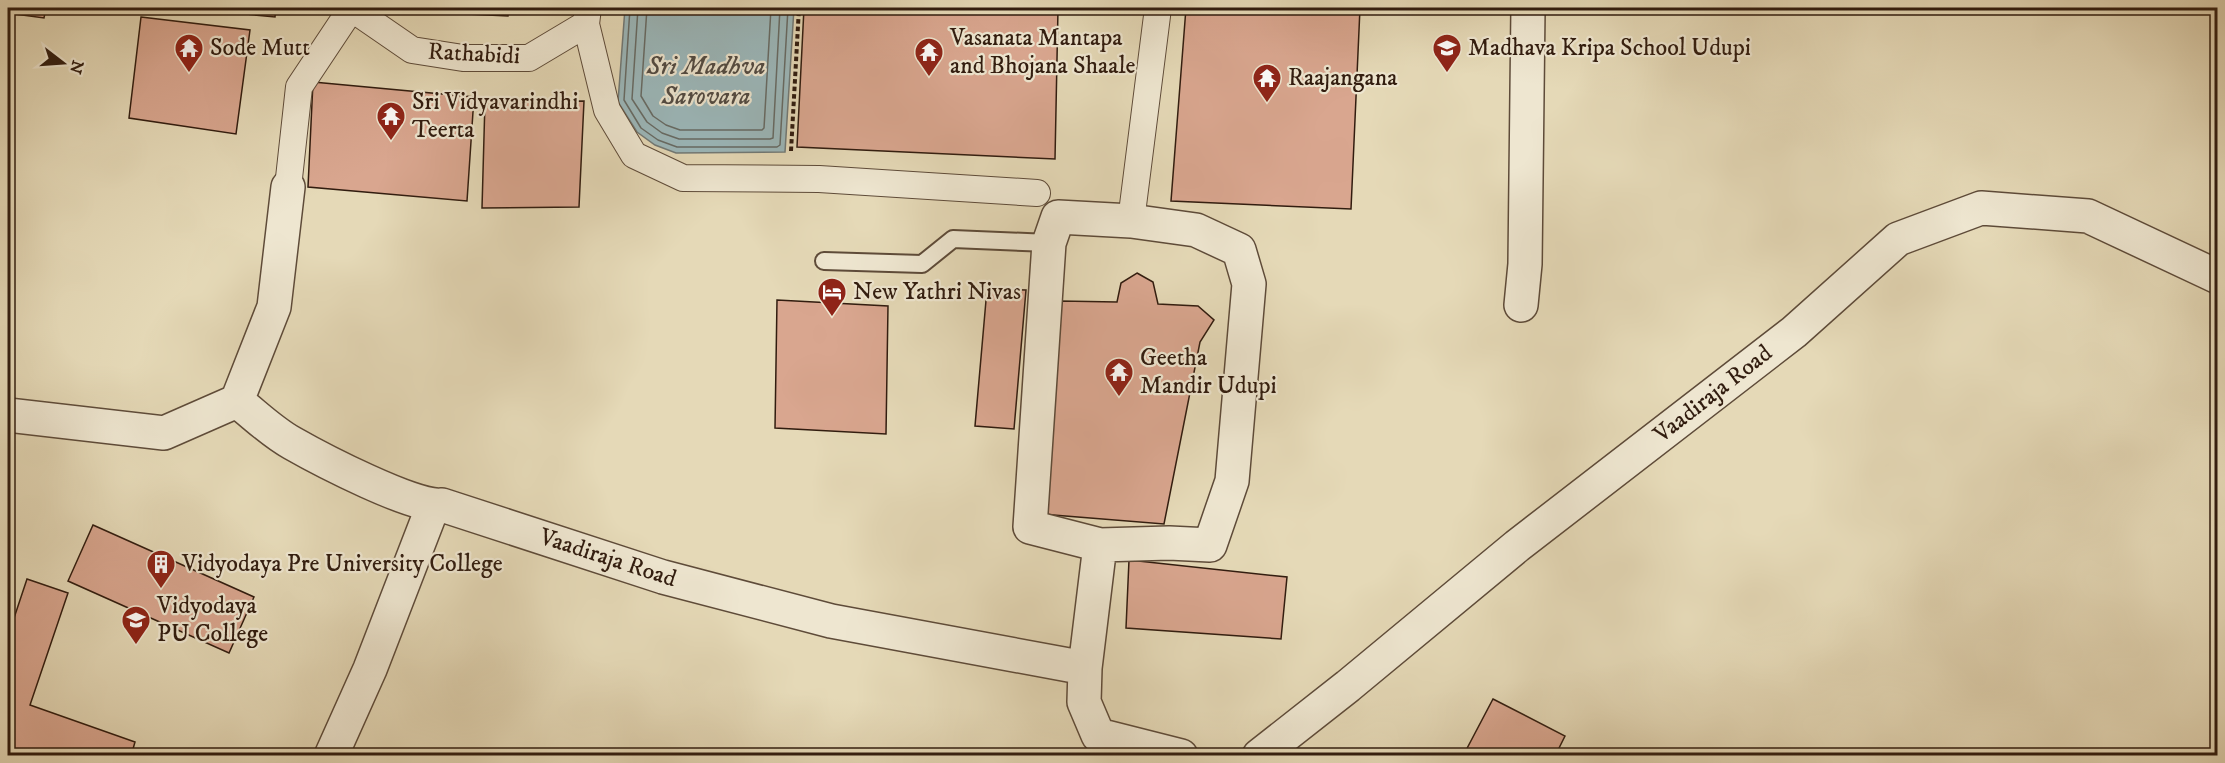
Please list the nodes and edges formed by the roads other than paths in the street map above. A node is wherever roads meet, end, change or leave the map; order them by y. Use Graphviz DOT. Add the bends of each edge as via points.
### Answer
graph roads {
  1 [pos="351,8"];
  2 [pos="1158,8"];
  3 [pos="1528,8"];
  4 [pos="587,16"];
  5 [pos="288,187"];
  6 [pos="1037,193"];
  7 [pos="1131,221"];
  8 [pos="1049,243"];
  9 [pos="824,261"];
  10 [pos="2217,277"];
  11 [pos="1521,305"];
  12 [pos="237,401"];
  13 [pos="8,415"];
  14 [pos="433,506"];
  15 [pos="1100,545"];
  16 [pos="1085,668"];
  17 [pos="331,756"];
  18 [pos="1181,756"];
  19 [pos="1259,756"];
  1 -- 4 [label="street, Rathabidi" via="412,50 463,58 529,58"];
  1 -- 5 [label="street" via="299,87"];
  2 -- 7 [label="street"];
  3 -- 11 [label="street" via="1525,264"];
  4 -- 6 [label="street" via="608,110 634,155 682,178 819,178"];
  5 -- 12 [label="street" via="274,307"];
  7 -- 8 [label="street" via="1058,217"];
  7 -- 15 [label="street" via="1196,230 1239,250 1249,284 1232,481 1210,545"];
  8 -- 9 [label="lane" via="953,239 922,264"];
  8 -- 15 [label="street" via="1030,527"];
  10 -- 19 [label="street, Vaadiraja Road" via="2088,216 1981,207 1898,239 1794,332 1517,546"];
  12 -- 13 [label="street" via="164,433"];
  12 -- 14 [label="street, Vaadiraja Road" via="290,443 396,495"];
  14 -- 16 [label="street, Vaadiraja Road" via="442,505 663,577 831,621"];
  14 -- 17 [label="street" via="370,669"];
  15 -- 16 [label="street"];
  16 -- 18 [label="street" via="1084,702 1098,735"];
}
